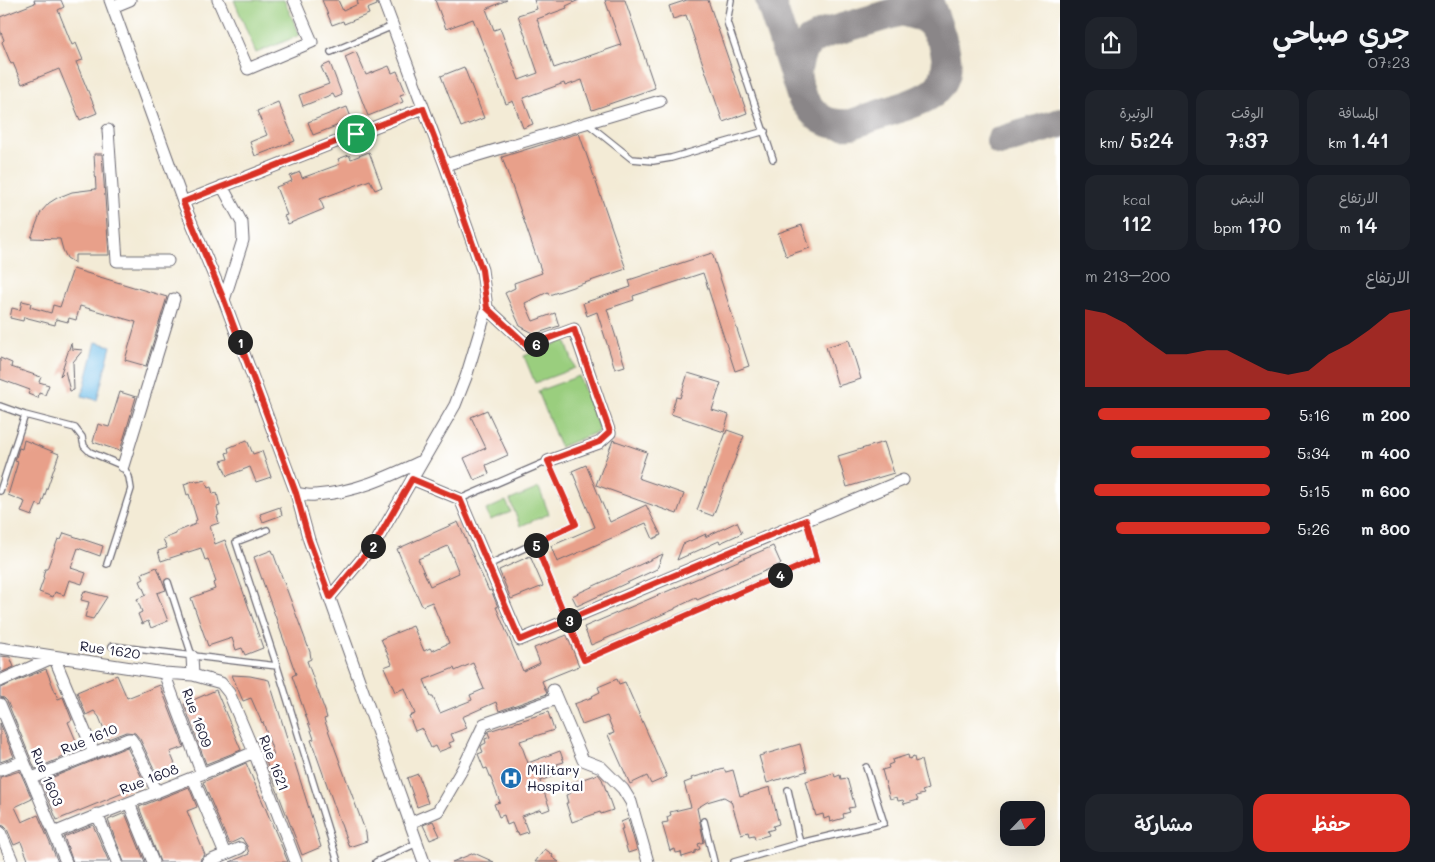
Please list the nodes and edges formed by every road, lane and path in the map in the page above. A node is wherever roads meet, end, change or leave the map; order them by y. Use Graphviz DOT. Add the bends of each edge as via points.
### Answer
graph roads {
  1 [pos="130,0"];
  2 [pos="218,0"];
  3 [pos="294,0"];
  4 [pos="383,0"];
  5 [pos="731,0"];
  6 [pos="111,3"];
  7 [pos="392,26"];
  8 [pos="331,52"];
  9 [pos="660,101"];
  10 [pos="423,108"];
  11 [pos="587,123"];
  12 [pos="108,130"];
  13 [pos="765,132"];
  14 [pos="773,159"];
  15 [pos="445,165"];
  16 [pos="222,186"];
  17 [pos="183,202"];
  18 [pos="168,261"];
  19 [pos="174,299"];
  20 [pos="224,300"];
  21 [pos="487,308"];
  22 [pos="0,406"];
  23 [pos="25,415"];
  24 [pos="423,460"];
  25 [pos="548,461"];
  26 [pos="123,466"];
  27 [pos="412,479"];
  28 [pos="903,480"];
  29 [pos="0,491"];
  30 [pos="296,493"];
  31 [pos="460,499"];
  32 [pos="806,520"];
  33 [pos="267,530"];
  34 [pos="535,543"];
  35 [pos="107,564"];
  36 [pos="488,565"];
  37 [pos="168,582"];
  38 [pos="330,597"];
  39 [pos="567,621"];
  40 [pos="112,646"];
  41 [pos="0,648"];
  42 [pos="192,656"];
  43 [pos="54,657"];
  44 [pos="277,666"];
  45 [pos="164,673"];
  46 [pos="193,675"];
  47 [pos="0,681"];
  48 [pos="216,681"];
  49 [pos="1,708"];
  50 [pos="254,752"];
  51 [pos="94,753"];
  52 [pos="24,761"];
  53 [pos="866,768"];
  54 [pos="0,770"];
  55 [pos="197,776"];
  56 [pos="32,778"];
  57 [pos="788,790"];
  58 [pos="157,792"];
  59 [pos="128,803"];
  60 [pos="97,814"];
  61 [pos="704,821"];
  62 [pos="410,823"];
  63 [pos="0,832"];
  64 [pos="54,833"];
  65 [pos="417,843"];
  66 [pos="800,843"];
  67 [pos="240,848"];
  68 [pos="225,854"];
  69 [pos="13,860"];
  70 [pos="66,862"];
  71 [pos="117,862"];
  72 [pos="153,862"];
  73 [pos="207,862"];
  74 [pos="296,862"];
  75 [pos="338,862"];
  76 [pos="376,862"];
  77 [pos="424,862"];
  78 [pos="648,862"];
  79 [pos="714,862"];
  80 [pos="734,862"];
  1 -- 6 [label="street"];
  2 -- 3 [label="street" via="248,69 312,42"];
  4 -- 7 [label="street"];
  5 -- 13 [label="lane" via="727,22"];
  6 -- 17 [label="street"];
  7 -- 8 [label="lane"];
  7 -- 10 [label="street"];
  9 -- 11 [label="street"];
  10 -- 15 [label="street"];
  10 -- 16 [label="street"];
  11 -- 13 [label="lane" via="632,159 653,161"];
  11 -- 15 [label="street"];
  12 -- 18 [label="street" via="117,261"];
  13 -- 14 [label="lane"];
  15 -- 21 [label="street" via="482,270"];
  16 -- 17 [label="street"];
  16 -- 20 [label="street" via="242,223 243,240"];
  17 -- 20 [label="street"];
  19 -- 26 [label="street"];
  20 -- 30 [label="street"];
  21 -- 24 [label="street" via="455,405"];
  21 -- 25 [label="street" via="528,346 574,329 610,432 599,442"];
  22 -- 23 [label="lane"];
  23 -- 26 [label="lane" via="75,428 90,452"];
  23 -- 29 [label="lane"];
  24 -- 27 [label="street"];
  24 -- 30 [label="street" via="377,482 341,492 313,496"];
  25 -- 31 [label="lane"];
  25 -- 34 [label="lane" via="576,524"];
  26 -- 35 [label="lane" via="131,489"];
  27 -- 31 [label="street"];
  27 -- 38 [label="street" via="376,542"];
  28 -- 32 [label="street"];
  30 -- 38 [label="street"];
  31 -- 36 [label="street"];
  32 -- 39 [label="street"];
  32 -- 39 [label="lane" via="817,559 584,660"];
  33 -- 44 [label="lane" via="236,542"];
  34 -- 36 [label="lane"];
  34 -- 39 [label="lane"];
  36 -- 39 [label="street" via="520,640"];
  37 -- 42 [label="lane"];
  38 -- 62 [label="street"];
  40 -- 42 [label="lane"];
  41 -- 43 [label="street, Rue 1620"];
  42 -- 44 [label="lane"];
  42 -- 46 [label="street"];
  43 -- 45 [label="street, Rue 1620"];
  43 -- 47 [label="street"];
  43 -- 51 [label="street"];
  44 -- 75 [label="lane"];
  45 -- 46 [label="street, Rue 1620"];
  45 -- 55 [label="street, Rue 1609"];
  46 -- 48 [label="street, Rue 1620"];
  48 -- 50 [label="street, Rue 1621" via="229,693"];
  49 -- 52 [label="street, Rue 1603"];
  50 -- 55 [label="street, Rue 1608"];
  50 -- 74 [label="street, Rue 1621"];
  51 -- 56 [label="street, Rue 1610"];
  51 -- 58 [label="street, Rue 1610" via="131,739"];
  52 -- 54 [label="street"];
  52 -- 56 [label="street, Rue 1603"];
  53 -- 66 [label="lane" via="884,823"];
  55 -- 58 [label="street, Rue 1608"];
  55 -- 68 [label="street, Rue 1609"];
  56 -- 64 [label="street, Rue 1603"];
  57 -- 66 [label="lane"];
  58 -- 59 [label="street, Rue 1608"];
  59 -- 60 [label="street, Rue 1608"];
  59 -- 72 [label="street"];
  60 -- 64 [label="street, Rue 1608"];
  60 -- 71 [label="street"];
  61 -- 79 [label="lane"];
  62 -- 65 [label="street"];
  62 -- 78 [label="street" via="438,811 484,724 555,694 583,760 601,767 632,802"];
  63 -- 69 [label="street"];
  64 -- 70 [label="street, Rue 1603"];
  65 -- 76 [label="lane"];
  65 -- 77 [label="street"];
  66 -- 80 [label="lane"];
  67 -- 68 [label="street"];
  68 -- 73 [label="street"];
}
